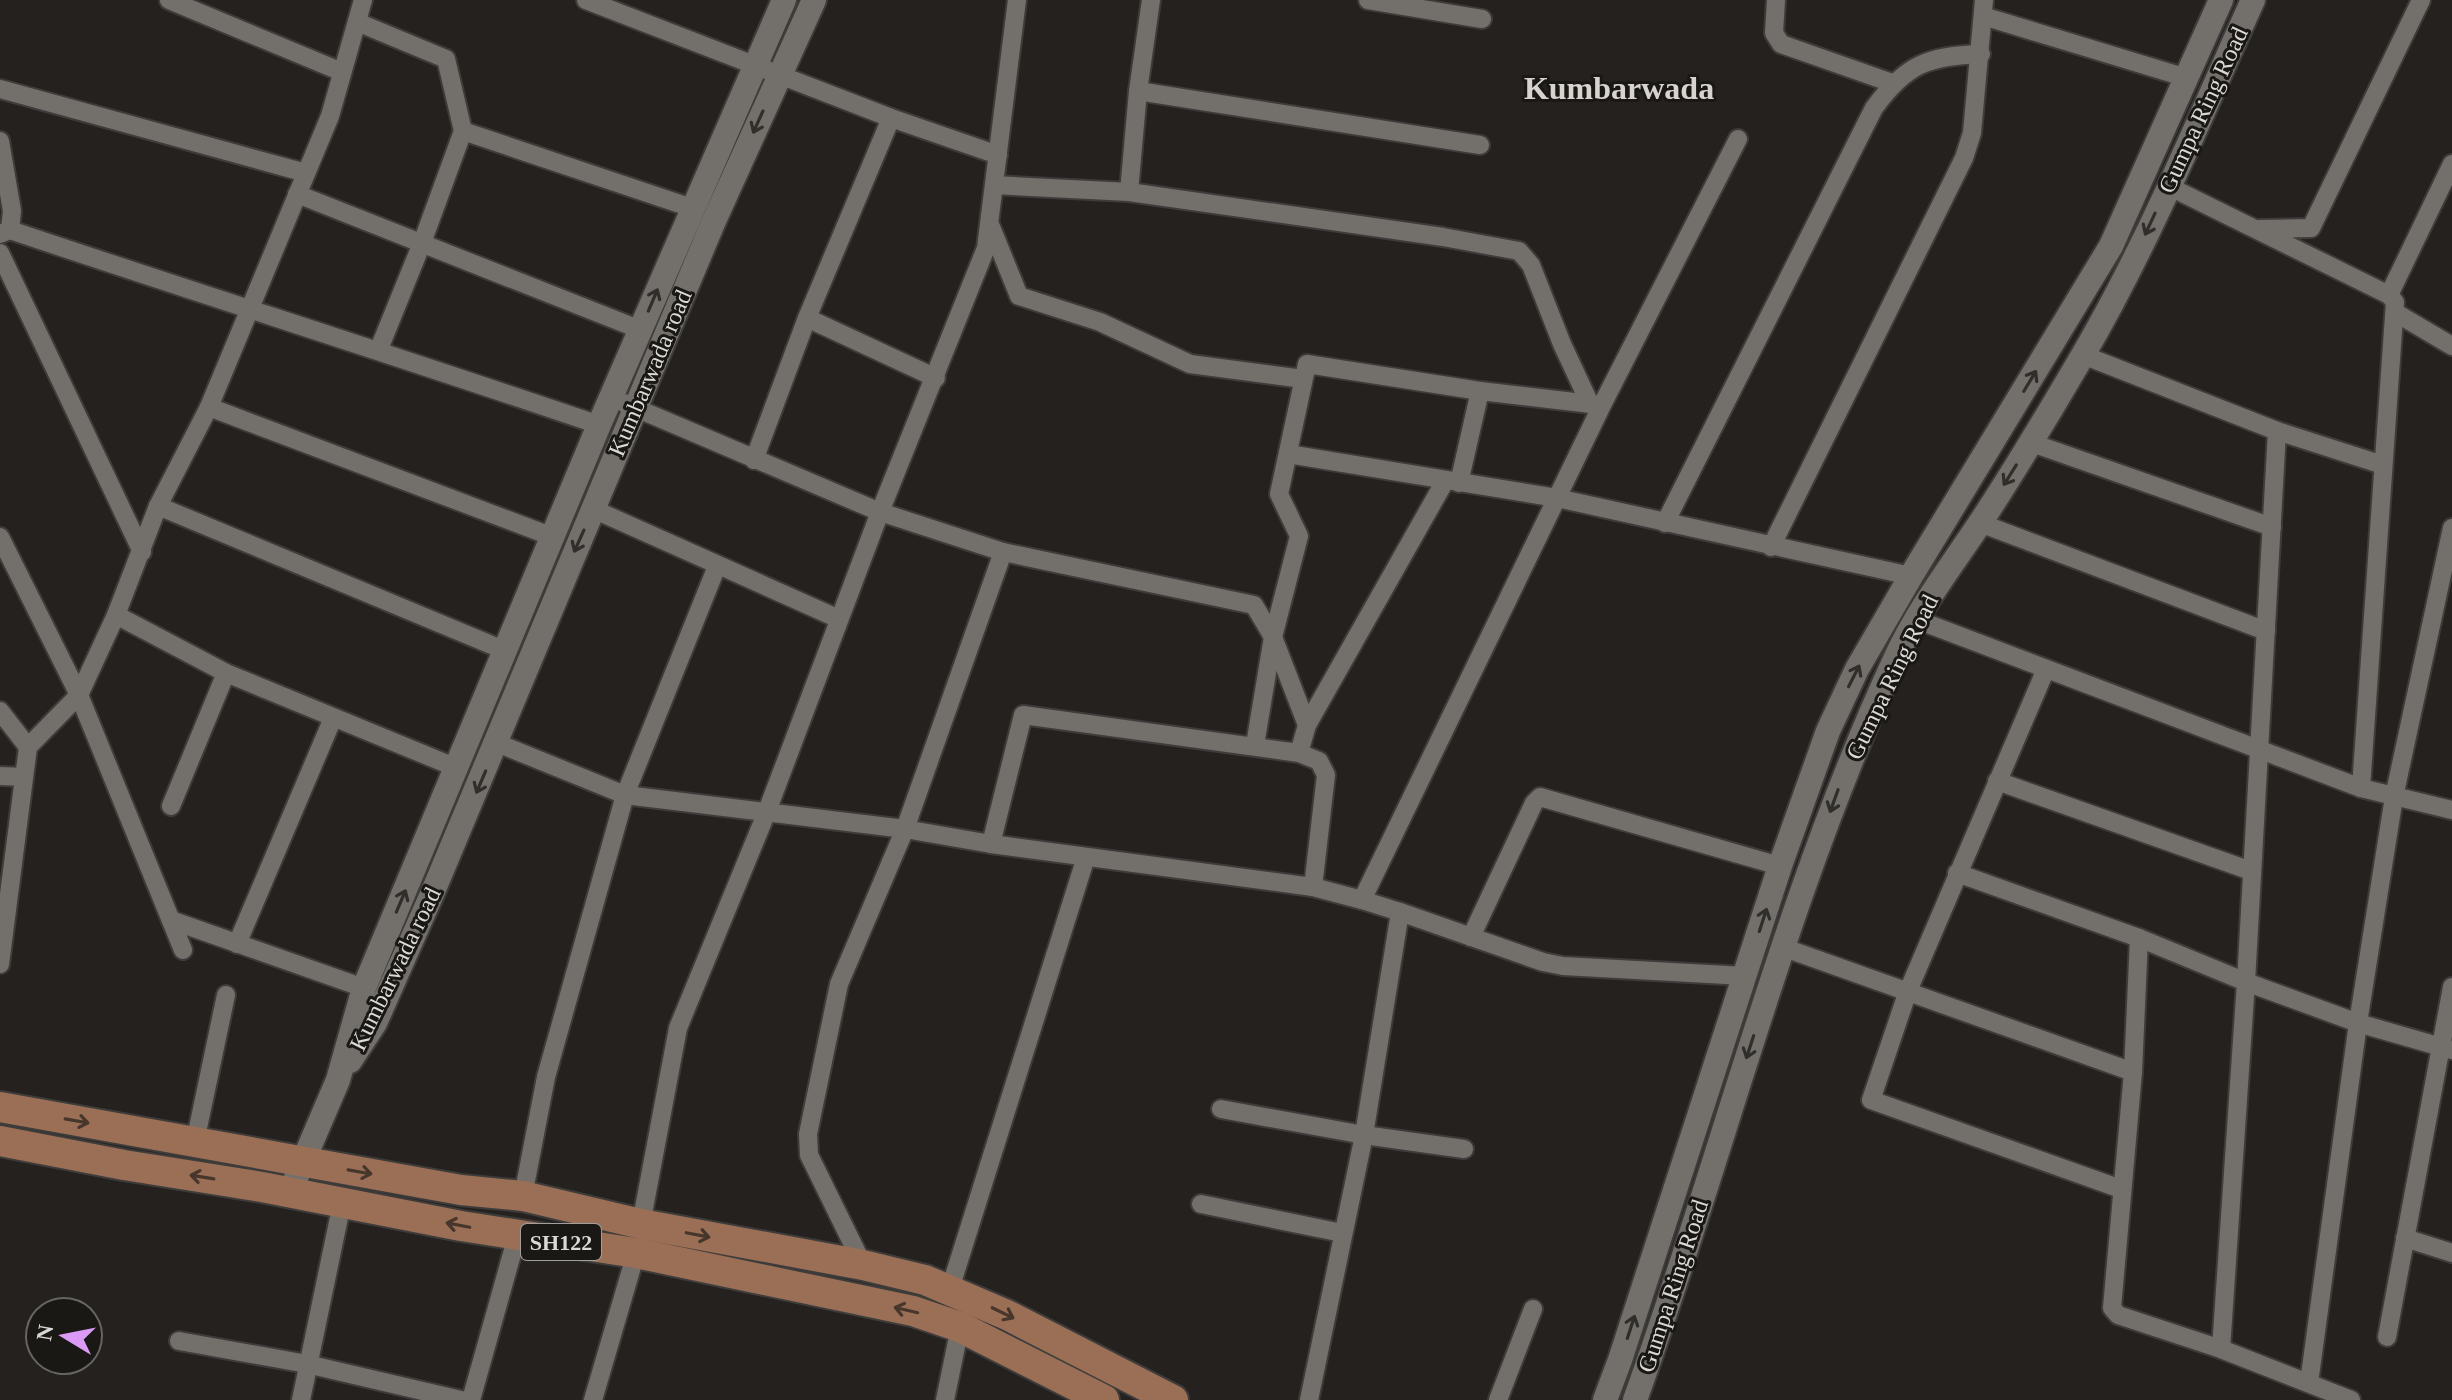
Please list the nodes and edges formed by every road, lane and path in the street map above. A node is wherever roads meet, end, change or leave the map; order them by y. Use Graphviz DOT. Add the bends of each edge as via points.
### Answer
graph roads {
  1 [pos="169,0"];
  2 [pos="363,0"];
  3 [pos="586,0"];
  4 [pos="784,0"];
  5 [pos="814,0"];
  6 [pos="1017,0"];
  7 [pos="1151,0"];
  8 [pos="1776,0"];
  9 [pos="2221,0"];
  10 [pos="2253,0"];
  11 [pos="2421,0"];
  12 [pos="1379,1"];
  13 [pos="1984,8"];
  14 [pos="1482,19"];
  15 [pos="357,22"];
  16 [pos="1981,54"];
  17 [pos="755,66"];
  18 [pos="342,72"];
  19 [pos="779,75"];
  20 [pos="2187,78"];
  21 [pos="1892,83"];
  22 [pos="0,89"];
  23 [pos="1138,91"];
  24 [pos="891,118"];
  25 [pos="463,131"];
  26 [pos="1738,139"];
  27 [pos="0,141"];
  28 [pos="1480,145"];
  29 [pos="998,155"];
  30 [pos="2452,164"];
  31 [pos="306,173"];
  32 [pos="994,185"];
  33 [pos="2168,186"];
  34 [pos="1129,192"];
  35 [pos="297,194"];
  36 [pos="692,208"];
  37 [pos="989,223"];
  38 [pos="2257,230"];
  39 [pos="5,232"];
  40 [pos="422,243"];
  41 [pos="0,253"];
  42 [pos="2389,295"];
  43 [pos="249,311"];
  44 [pos="2396,313"];
  45 [pos="807,318"];
  46 [pos="641,330"];
  47 [pos="2452,346"];
  48 [pos="379,349"];
  49 [pos="2083,355"];
  50 [pos="936,378"];
  51 [pos="1303,379"];
  52 [pos="1480,391"];
  53 [pos="611,398"];
  54 [pos="1596,404"];
  55 [pos="209,407"];
  56 [pos="636,408"];
  57 [pos="599,425"];
  58 [pos="2277,431"];
  59 [pos="2029,442"];
  60 [pos="1288,454"];
  61 [pos="754,460"];
  62 [pos="2383,465"];
  63 [pos="1452,482"];
  64 [pos="1557,498"];
  65 [pos="158,506"];
  66 [pos="593,509"];
  67 [pos="880,512"];
  68 [pos="1665,523"];
  69 [pos="1980,523"];
  70 [pos="2272,527"];
  71 [pos="2452,528"];
  72 [pos="0,537"];
  73 [pos="553,537"];
  74 [pos="1771,547"];
  75 [pos="142,552"];
  76 [pos="1003,552"];
  77 [pos="717,566"];
  78 [pos="1911,576"];
  79 [pos="116,615"];
  80 [pos="839,619"];
  81 [pos="1915,619"];
  82 [pos="2266,631"];
  83 [pos="1273,637"];
  84 [pos="506,651"];
  85 [pos="2046,669"];
  86 [pos="226,673"];
  87 [pos="79,695"];
  88 [pos="0,711"];
  89 [pos="333,718"];
  90 [pos="1307,725"];
  91 [pos="497,743"];
  92 [pos="1255,745"];
  93 [pos="28,747"];
  94 [pos="2259,751"];
  95 [pos="1299,753"];
  96 [pos="457,768"];
  97 [pos="0,776"];
  98 [pos="24,777"];
  99 [pos="1997,781"];
  100 [pos="2361,788"];
  101 [pos="625,795"];
  102 [pos="2394,797"];
  103 [pos="171,806"];
  104 [pos="2452,810"];
  105 [pos="766,814"];
  106 [pos="905,829"];
  107 [pos="991,844"];
  108 [pos="1086,857"];
  109 [pos="1780,866"];
  110 [pos="2251,871"];
  111 [pos="1957,873"];
  112 [pos="1313,887"];
  113 [pos="1362,900"];
  114 [pos="3,909"];
  115 [pos="1400,912"];
  116 [pos="171,920"];
  117 [pos="1471,937"];
  118 [pos="2139,938"];
  119 [pos="237,944"];
  120 [pos="1782,947"];
  121 [pos="183,950"];
  122 [pos="0,964"];
  123 [pos="1745,976"];
  124 [pos="2246,982"];
  125 [pos="2452,987"];
  126 [pos="364,988"];
  127 [pos="1908,991"];
  128 [pos="226,995"];
  129 [pos="2358,1023"];
  130 [pos="2447,1048"];
  131 [pos="2133,1072"];
  132 [pos="338,1080"];
  133 [pos="0,1107"];
  134 [pos="1221,1109"];
  135 [pos="1364,1135"];
  136 [pos="0,1141"];
  137 [pos="195,1142"];
  138 [pos="1464,1149"];
  139 [pos="302,1162"];
  140 [pos="2121,1189"];
  141 [pos="290,1192"];
  142 [pos="523,1196"];
  143 [pos="342,1203"];
  144 [pos="1201,1204"];
  145 [pos="1342,1233"];
  146 [pos="517,1236"];
  147 [pos="2405,1238"];
  148 [pos="639,1239"];
  149 [pos="2452,1253"];
  150 [pos="863,1265"];
  151 [pos="950,1289"];
  152 [pos="1533,1309"];
  153 [pos="960,1327"];
  154 [pos="2387,1337"];
  155 [pos="179,1341"];
  156 [pos="2221,1349"];
  157 [pos="307,1364"];
  158 [pos="2309,1383"];
  159 [pos="301,1400"];
  160 [pos="461,1400"];
  161 [pos="471,1400"];
  162 [pos="593,1400"];
  163 [pos="945,1400"];
  164 [pos="1104,1400"];
  165 [pos="1173,1400"];
  166 [pos="1309,1400"];
  167 [pos="1498,1400"];
  168 [pos="1605,1400"];
  169 [pos="1635,1400"];
  170 [pos="2351,1400"];
  1 -- 18 [label="street"];
  2 -- 15 [label="street"];
  3 -- 17 [label="street"];
  4 -- 17 [label="street, Kumbarwada road"];
  5 -- 19 [label="street, Kumbarwada road"];
  6 -- 29 [label="street"];
  7 -- 23 [label="street"];
  8 -- 21 [label="street" via="1774,33 1781,44"];
  9 -- 20 [label="street, Gumpa Ring Road"];
  10 -- 33 [label="street, Gumpa Ring Road"];
  11 -- 38 [label="street" via="2311,228"];
  12 -- 14 [label="street"];
  13 -- 16 [label="street"];
  13 -- 20 [label="street"];
  15 -- 18 [label="street"];
  15 -- 25 [label="street" via="446,59"];
  16 -- 21 [label="street" via="1932,59"];
  16 -- 74 [label="street" via="1964,158"];
  17 -- 19 [label="street"];
  17 -- 36 [label="street, Kumbarwada road"];
  18 -- 31 [label="street"];
  19 -- 24 [label="street"];
  19 -- 56 [label="street, Kumbarwada road, one-way"];
  78 -- 20 [label="street, Gumpa Ring Road, one-way" via="2111,246"];
  21 -- 68 [label="street" via="1864,125"];
  22 -- 31 [label="street"];
  23 -- 28 [label="street"];
  23 -- 34 [label="street"];
  24 -- 29 [label="street"];
  24 -- 45 [label="street"];
  25 -- 36 [label="street"];
  25 -- 40 [label="street"];
  26 -- 54 [label="street"];
  27 -- 39 [label="street" via="12,211"];
  29 -- 32 [label="street"];
  30 -- 42 [label="street"];
  31 -- 35 [label="street"];
  32 -- 34 [label="street"];
  32 -- 37 [label="street"];
  33 -- 38 [label="street"];
  33 -- 49 [label="street, Gumpa Ring Road, one-way"];
  34 -- 54 [label="street" via="1519,251 1531,265 1562,344"];
  35 -- 40 [label="street"];
  35 -- 43 [label="street"];
  46 -- 36 [label="street, Kumbarwada road, one-way"];
  37 -- 50 [label="street" via="986,248"];
  37 -- 51 [label="street" via="1019,296 1100,322 1190,364"];
  38 -- 42 [label="street"];
  39 -- 43 [label="street"];
  40 -- 46 [label="street"];
  40 -- 48 [label="street"];
  41 -- 75 [label="street"];
  42 -- 44 [label="street"];
  43 -- 48 [label="street"];
  43 -- 55 [label="street"];
  44 -- 47 [label="street"];
  44 -- 62 [label="street"];
  45 -- 50 [label="street"];
  45 -- 61 [label="street"];
  46 -- 53 [label="street, Kumbarwada road"];
  48 -- 57 [label="street"];
  49 -- 58 [label="street"];
  49 -- 59 [label="street, Gumpa Ring Road"];
  50 -- 67 [label="street"];
  51 -- 52 [label="street" via="1307,364"];
  51 -- 60 [label="street"];
  52 -- 54 [label="street"];
  52 -- 63 [label="street"];
  53 -- 56 [label="street"];
  53 -- 57 [label="street, Kumbarwada road"];
  54 -- 64 [label="street"];
  55 -- 65 [label="street"];
  55 -- 73 [label="street"];
  56 -- 61 [label="street"];
  56 -- 66 [label="street, Kumbarwada road"];
  57 -- 73 [label="street, Kumbarwada road"];
  58 -- 62 [label="street"];
  58 -- 70 [label="street"];
  59 -- 69 [label="street, Gumpa Ring Road, one-way"];
  59 -- 70 [label="street"];
  60 -- 63 [label="street"];
  60 -- 83 [label="street" via="1279,494 1299,536"];
  61 -- 67 [label="street"];
  62 -- 100 [label="street"];
  63 -- 64 [label="street"];
  63 -- 90 [label="street"];
  64 -- 68 [label="street"];
  64 -- 113 [label="street"];
  65 -- 75 [label="street"];
  65 -- 84 [label="street"];
  66 -- 77 [label="street"];
  66 -- 91 [label="street, Kumbarwada road, one-way"];
  67 -- 76 [label="street"];
  67 -- 80 [label="street"];
  68 -- 74 [label="street"];
  69 -- 81 [label="street, Gumpa Ring Road"];
  69 -- 82 [label="street"];
  70 -- 82 [label="street"];
  71 -- 102 [label="street"];
  72 -- 87 [label="street"];
  73 -- 84 [label="street, Kumbarwada road"];
  74 -- 78 [label="street"];
  75 -- 79 [label="street"];
  76 -- 83 [label="street" via="1251,603"];
  76 -- 106 [label="street"];
  77 -- 80 [label="street"];
  77 -- 101 [label="street"];
  109 -- 78 [label="street, Gumpa Ring Road, one-way" via="1828,731"];
  79 -- 86 [label="street"];
  79 -- 87 [label="street"];
  80 -- 105 [label="street"];
  81 -- 85 [label="street"];
  81 -- 120 [label="street, Gumpa Ring Road, one-way" via="1849,760"];
  82 -- 94 [label="street"];
  83 -- 90 [label="street"];
  83 -- 92 [label="street"];
  84 -- 96 [label="street, Kumbarwada road"];
  85 -- 94 [label="street"];
  85 -- 99 [label="street"];
  86 -- 89 [label="street"];
  86 -- 103 [label="street"];
  87 -- 93 [label="street"];
  87 -- 116 [label="street"];
  88 -- 93 [label="street"];
  89 -- 96 [label="street"];
  89 -- 119 [label="street"];
  90 -- 95 [label="street"];
  91 -- 101 [label="street"];
  91 -- 132 [label="street, Kumbarwada road, one-way" via="375,1023"];
  92 -- 95 [label="street"];
  92 -- 107 [label="street" via="1023,715"];
  93 -- 98 [label="street"];
  94 -- 100 [label="street"];
  94 -- 110 [label="street"];
  95 -- 112 [label="street" via="1319,761 1326,775"];
  126 -- 96 [label="street, Kumbarwada road, one-way"];
  97 -- 98 [label="street"];
  98 -- 114 [label="street"];
  99 -- 110 [label="street"];
  99 -- 111 [label="street"];
  100 -- 102 [label="street"];
  101 -- 105 [label="street"];
  101 -- 142 [label="street" via="546,1077"];
  102 -- 104 [label="street"];
  102 -- 129 [label="street"];
  105 -- 106 [label="street"];
  105 -- 148 [label="street" via="678,1028"];
  106 -- 107 [label="street"];
  106 -- 150 [label="street" via="839,984 808,1134 809,1155"];
  107 -- 108 [label="street"];
  108 -- 112 [label="street"];
  108 -- 151 [label="street"];
  109 -- 117 [label="street" via="1540,797"];
  123 -- 109 [label="street, Gumpa Ring Road, one-way"];
  110 -- 124 [label="street"];
  111 -- 118 [label="street"];
  111 -- 127 [label="street"];
  112 -- 113 [label="street"];
  113 -- 115 [label="street"];
  114 -- 122 [label="street"];
  115 -- 117 [label="street"];
  115 -- 135 [label="street"];
  116 -- 119 [label="street"];
  116 -- 121 [label="street"];
  117 -- 123 [label="street" via="1543,962 1583,969"];
  118 -- 124 [label="street"];
  118 -- 131 [label="street"];
  119 -- 126 [label="street"];
  120 -- 127 [label="street"];
  120 -- 169 [label="street, Gumpa Ring Road, one-way"];
  168 -- 123 [label="street, Gumpa Ring Road, one-way"];
  124 -- 129 [label="street"];
  124 -- 156 [label="street"];
  125 -- 130 [label="street"];
  126 -- 132 [label="street, Kumbarwada road"];
  127 -- 131 [label="street"];
  127 -- 140 [label="street" via="1872,1101"];
  128 -- 137 [label="street"];
  129 -- 130 [label="street"];
  129 -- 158 [label="street"];
  130 -- 147 [label="street"];
  131 -- 140 [label="street"];
  132 -- 139 [label="street"];
  133 -- 137 [label="main road, one-way"];
  134 -- 135 [label="street"];
  135 -- 138 [label="street"];
  135 -- 145 [label="street"];
  141 -- 136 [label="main road, SH122, one-way"];
  137 -- 139 [label="main road"];
  139 -- 141 [label="street"];
  139 -- 142 [label="main road, one-way"];
  140 -- 156 [label="street" via="2114,1312"];
  141 -- 143 [label="main road, SH122"];
  142 -- 148 [label="main road"];
  146 -- 143 [label="main road, SH122, one-way"];
  143 -- 157 [label="street"];
  144 -- 145 [label="street"];
  145 -- 166 [label="street"];
  146 -- 148 [label="main road, SH122"];
  146 -- 161 [label="street"];
  147 -- 149 [label="street"];
  147 -- 154 [label="street"];
  148 -- 150 [label="main road, one-way"];
  153 -- 148 [label="main road, SH122, one-way"];
  148 -- 162 [label="street"];
  150 -- 151 [label="main road"];
  151 -- 165 [label="main road, one-way"];
  152 -- 167 [label="street"];
  153 -- 163 [label="street"];
  153 -- 164 [label="main road, SH122"];
  155 -- 157 [label="street"];
  156 -- 158 [label="street"];
  157 -- 159 [label="street"];
  157 -- 160 [label="street"];
  158 -- 170 [label="street"];
}
